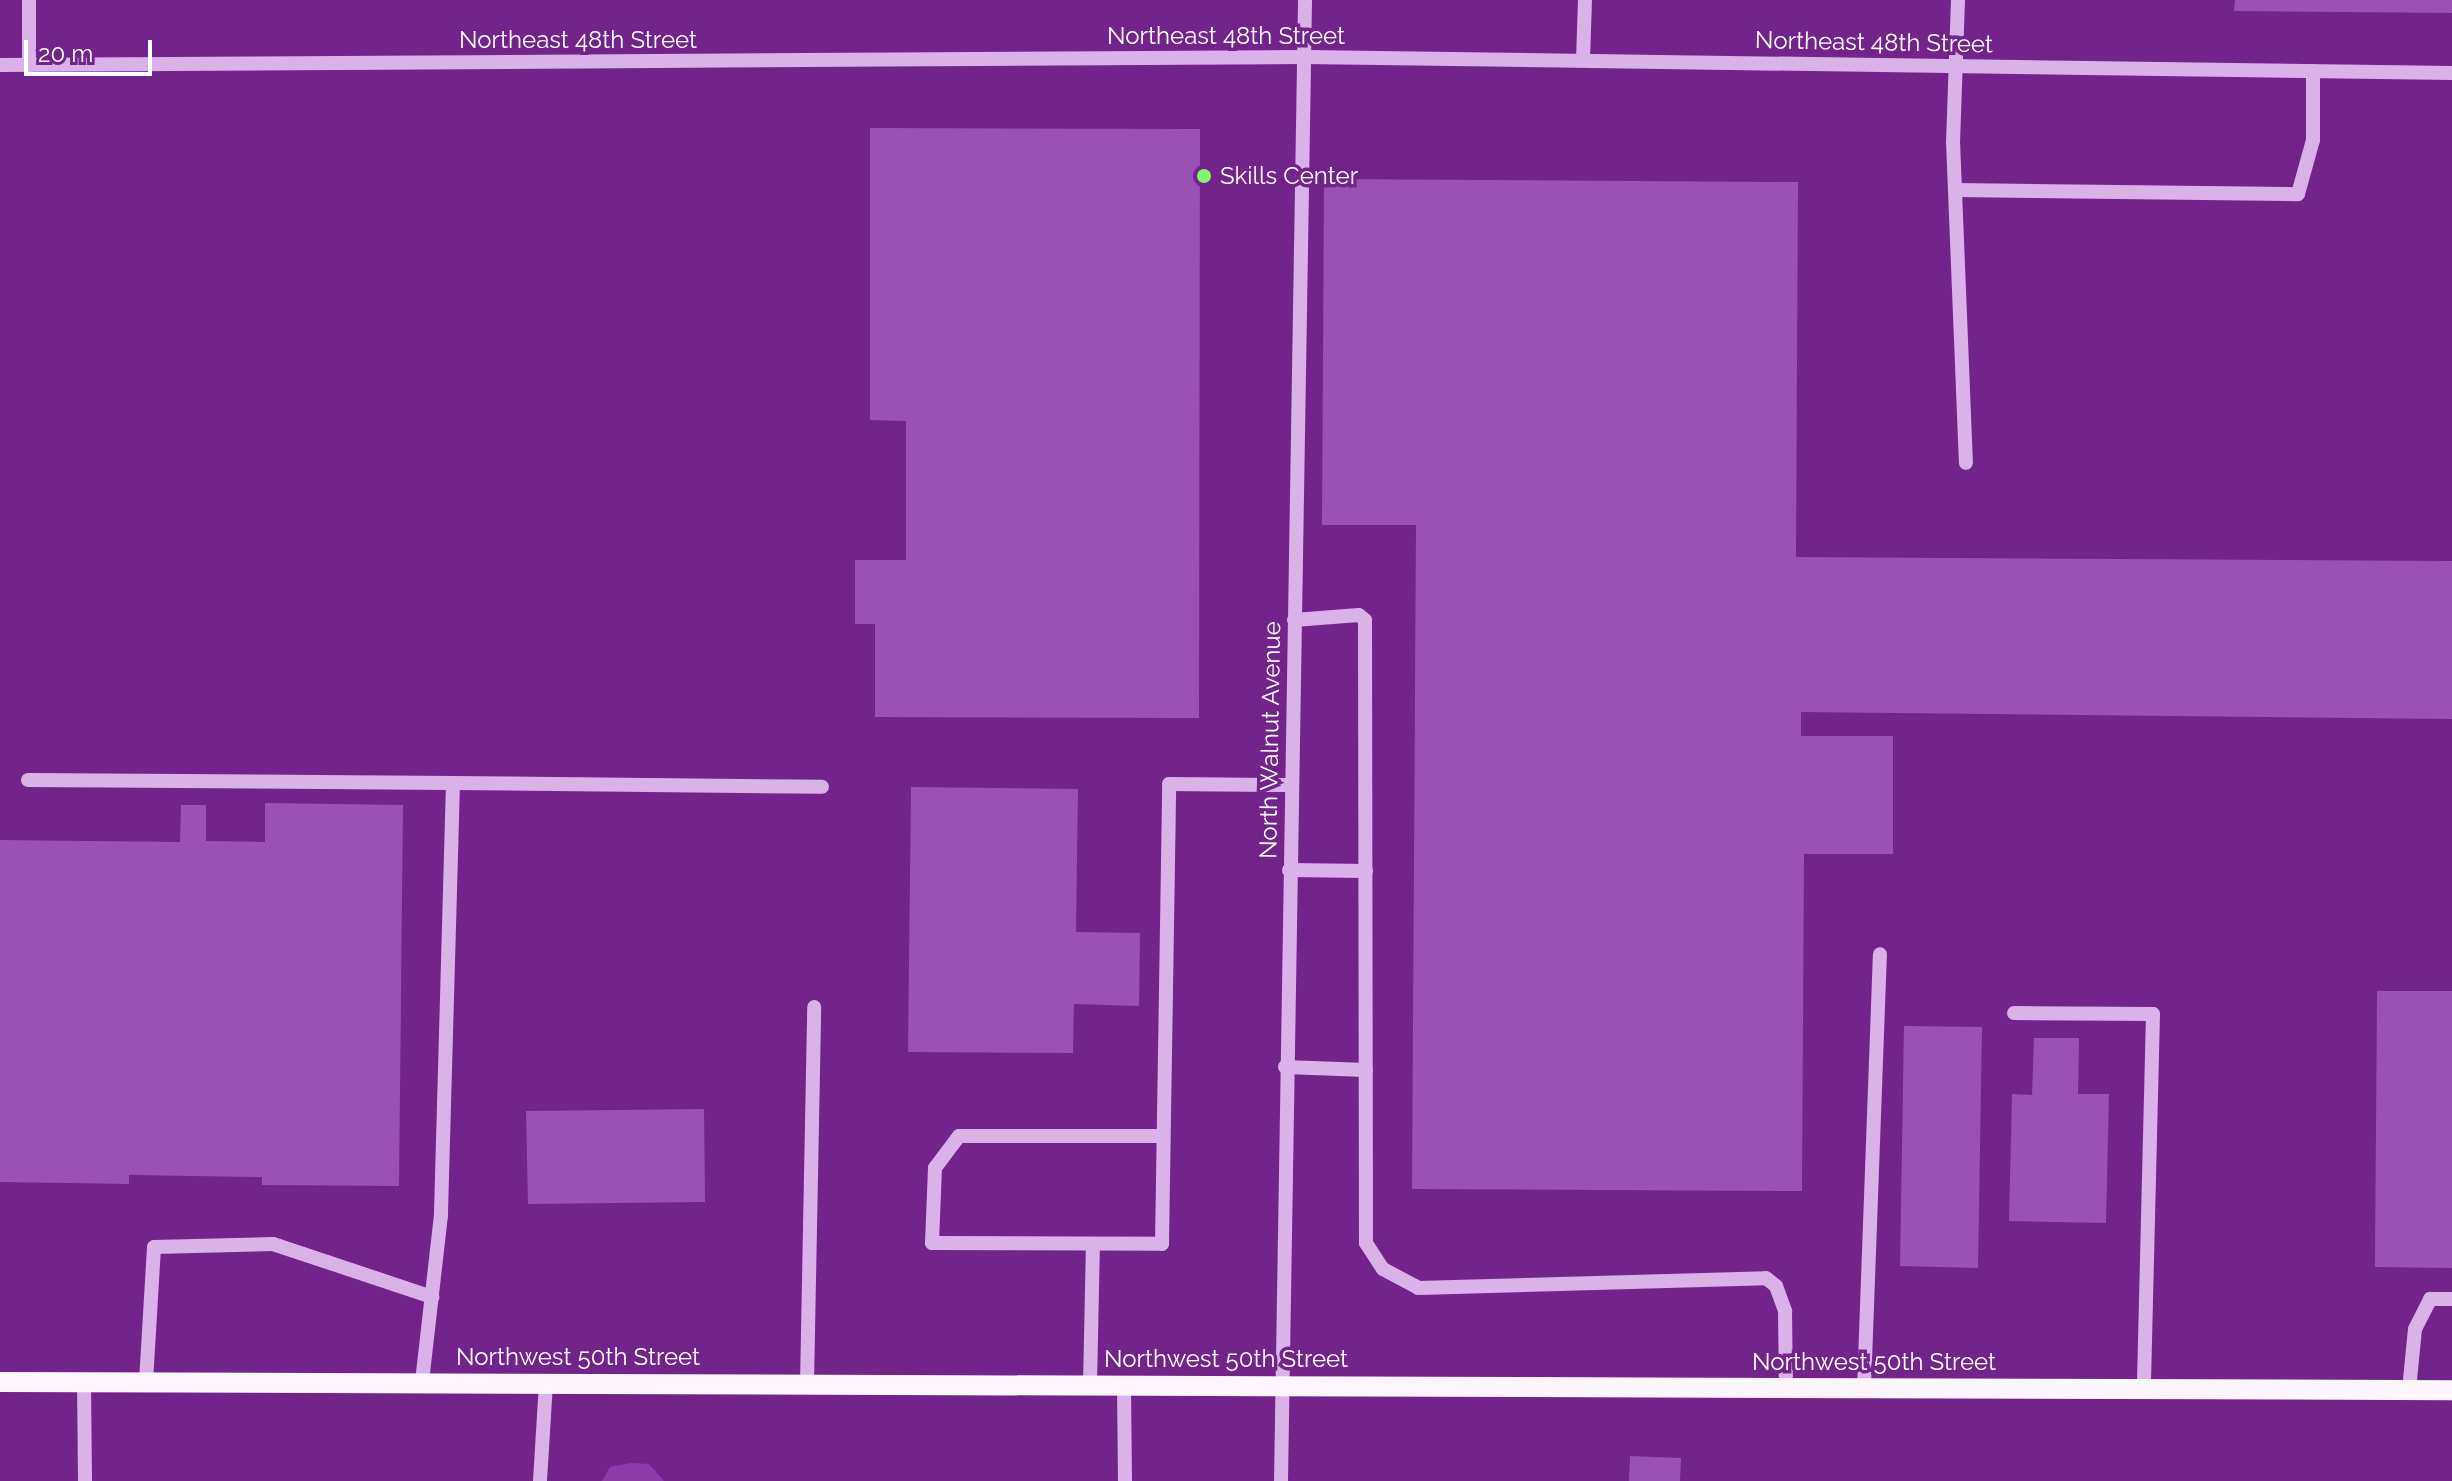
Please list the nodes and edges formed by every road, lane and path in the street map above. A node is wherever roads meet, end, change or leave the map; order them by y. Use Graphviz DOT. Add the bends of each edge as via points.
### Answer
graph roads {
  1 [pos="29,0"];
  2 [pos="1305,0"];
  3 [pos="1585,0"];
  4 [pos="1958,0"];
  5 [pos="1305,57"];
  6 [pos="1583,60"];
  7 [pos="0,65"];
  8 [pos="29,65"];
  9 [pos="1953,65"];
  10 [pos="2313,71"];
  11 [pos="2452,73"];
  12 [pos="1956,190"];
  13 [pos="1966,463"];
  14 [pos="1294,620"];
  15 [pos="28,780"];
  16 [pos="453,783"];
  17 [pos="1291,785"];
  18 [pos="822,787"];
  19 [pos="1289,870"];
  20 [pos="1366,871"];
  21 [pos="1880,954"];
  22 [pos="814,1007"];
  23 [pos="2014,1013"];
  24 [pos="1285,1067"];
  25 [pos="1366,1070"];
  26 [pos="1163,1136"];
  27 [pos="1093,1244"];
  28 [pos="432,1297"];
  29 [pos="2452,1299"];
  30 [pos="0,1382"];
  31 [pos="84,1382"];
  32 [pos="146,1382"];
  33 [pos="422,1383"];
  34 [pos="546,1383"];
  35 [pos="807,1384"];
  36 [pos="1090,1385"];
  37 [pos="1124,1385"];
  38 [pos="1279,1386"];
  39 [pos="1786,1388"];
  40 [pos="1864,1388"];
  41 [pos="2144,1389"];
  42 [pos="2409,1390"];
  43 [pos="2452,1390"];
  44 [pos="85,1481"];
  45 [pos="540,1481"];
  46 [pos="1125,1481"];
  47 [pos="1281,1481"];
  1 -- 8 [label="street"];
  2 -- 5 [label="street, North Walnut Avenue"];
  3 -- 6 [label="street"];
  4 -- 9 [label="street"];
  5 -- 6 [label="street, Northeast 48th Street"];
  5 -- 8 [label="street, Northeast 48th Street"];
  5 -- 14 [label="street, North Walnut Avenue"];
  6 -- 9 [label="street, Northeast 48th Street"];
  7 -- 8 [label="street, Northeast 48th Street"];
  9 -- 10 [label="street, Northeast 48th Street"];
  9 -- 12 [label="street"];
  10 -- 11 [label="street, Northeast 48th Street"];
  10 -- 12 [label="street" via="2313,140 2298,194"];
  12 -- 13 [label="street"];
  14 -- 17 [label="street, North Walnut Avenue"];
  14 -- 20 [label="street" via="1359,615 1365,620"];
  15 -- 16 [label="street"];
  16 -- 18 [label="street"];
  16 -- 28 [label="street" via="441,1215"];
  17 -- 19 [label="street, North Walnut Avenue"];
  17 -- 26 [label="street" via="1169,784"];
  19 -- 20 [label="street"];
  19 -- 24 [label="street, North Walnut Avenue"];
  20 -- 25 [label="street"];
  21 -- 40 [label="street"];
  22 -- 35 [label="street"];
  23 -- 41 [label="street" via="2153,1014"];
  24 -- 25 [label="street"];
  24 -- 38 [label="street, North Walnut Avenue"];
  25 -- 39 [label="street" via="1366,1243 1383,1269 1418,1288 1766,1278 1776,1286 1785,1311"];
  26 -- 27 [label="street" via="1162,1244"];
  26 -- 27 [label="street" via="959,1136 935,1168 932,1243"];
  27 -- 36 [label="street"];
  28 -- 32 [label="street" via="273,1244 154,1247"];
  28 -- 33 [label="street"];
  29 -- 42 [label="street" via="2430,1299 2420,1319"];
  30 -- 31 [label="main road, Northwest 50th Street"];
  31 -- 32 [label="main road, Northwest 50th Street"];
  31 -- 44 [label="street"];
  32 -- 33 [label="main road, Northwest 50th Street"];
  33 -- 34 [label="main road, Northwest 50th Street"];
  34 -- 35 [label="main road, Northwest 50th Street"];
  34 -- 45 [label="street"];
  35 -- 36 [label="main road, Northwest 50th Street"];
  36 -- 37 [label="main road, Northwest 50th Street"];
  37 -- 38 [label="main road, Northwest 50th Street"];
  37 -- 46 [label="street"];
  38 -- 39 [label="main road, Northwest 50th Street"];
  38 -- 47 [label="street, North Walnut Avenue"];
  39 -- 40 [label="main road, Northwest 50th Street"];
  40 -- 41 [label="main road, Northwest 50th Street"];
  41 -- 42 [label="main road, Northwest 50th Street"];
  42 -- 43 [label="main road, Northwest 50th Street"];
}
